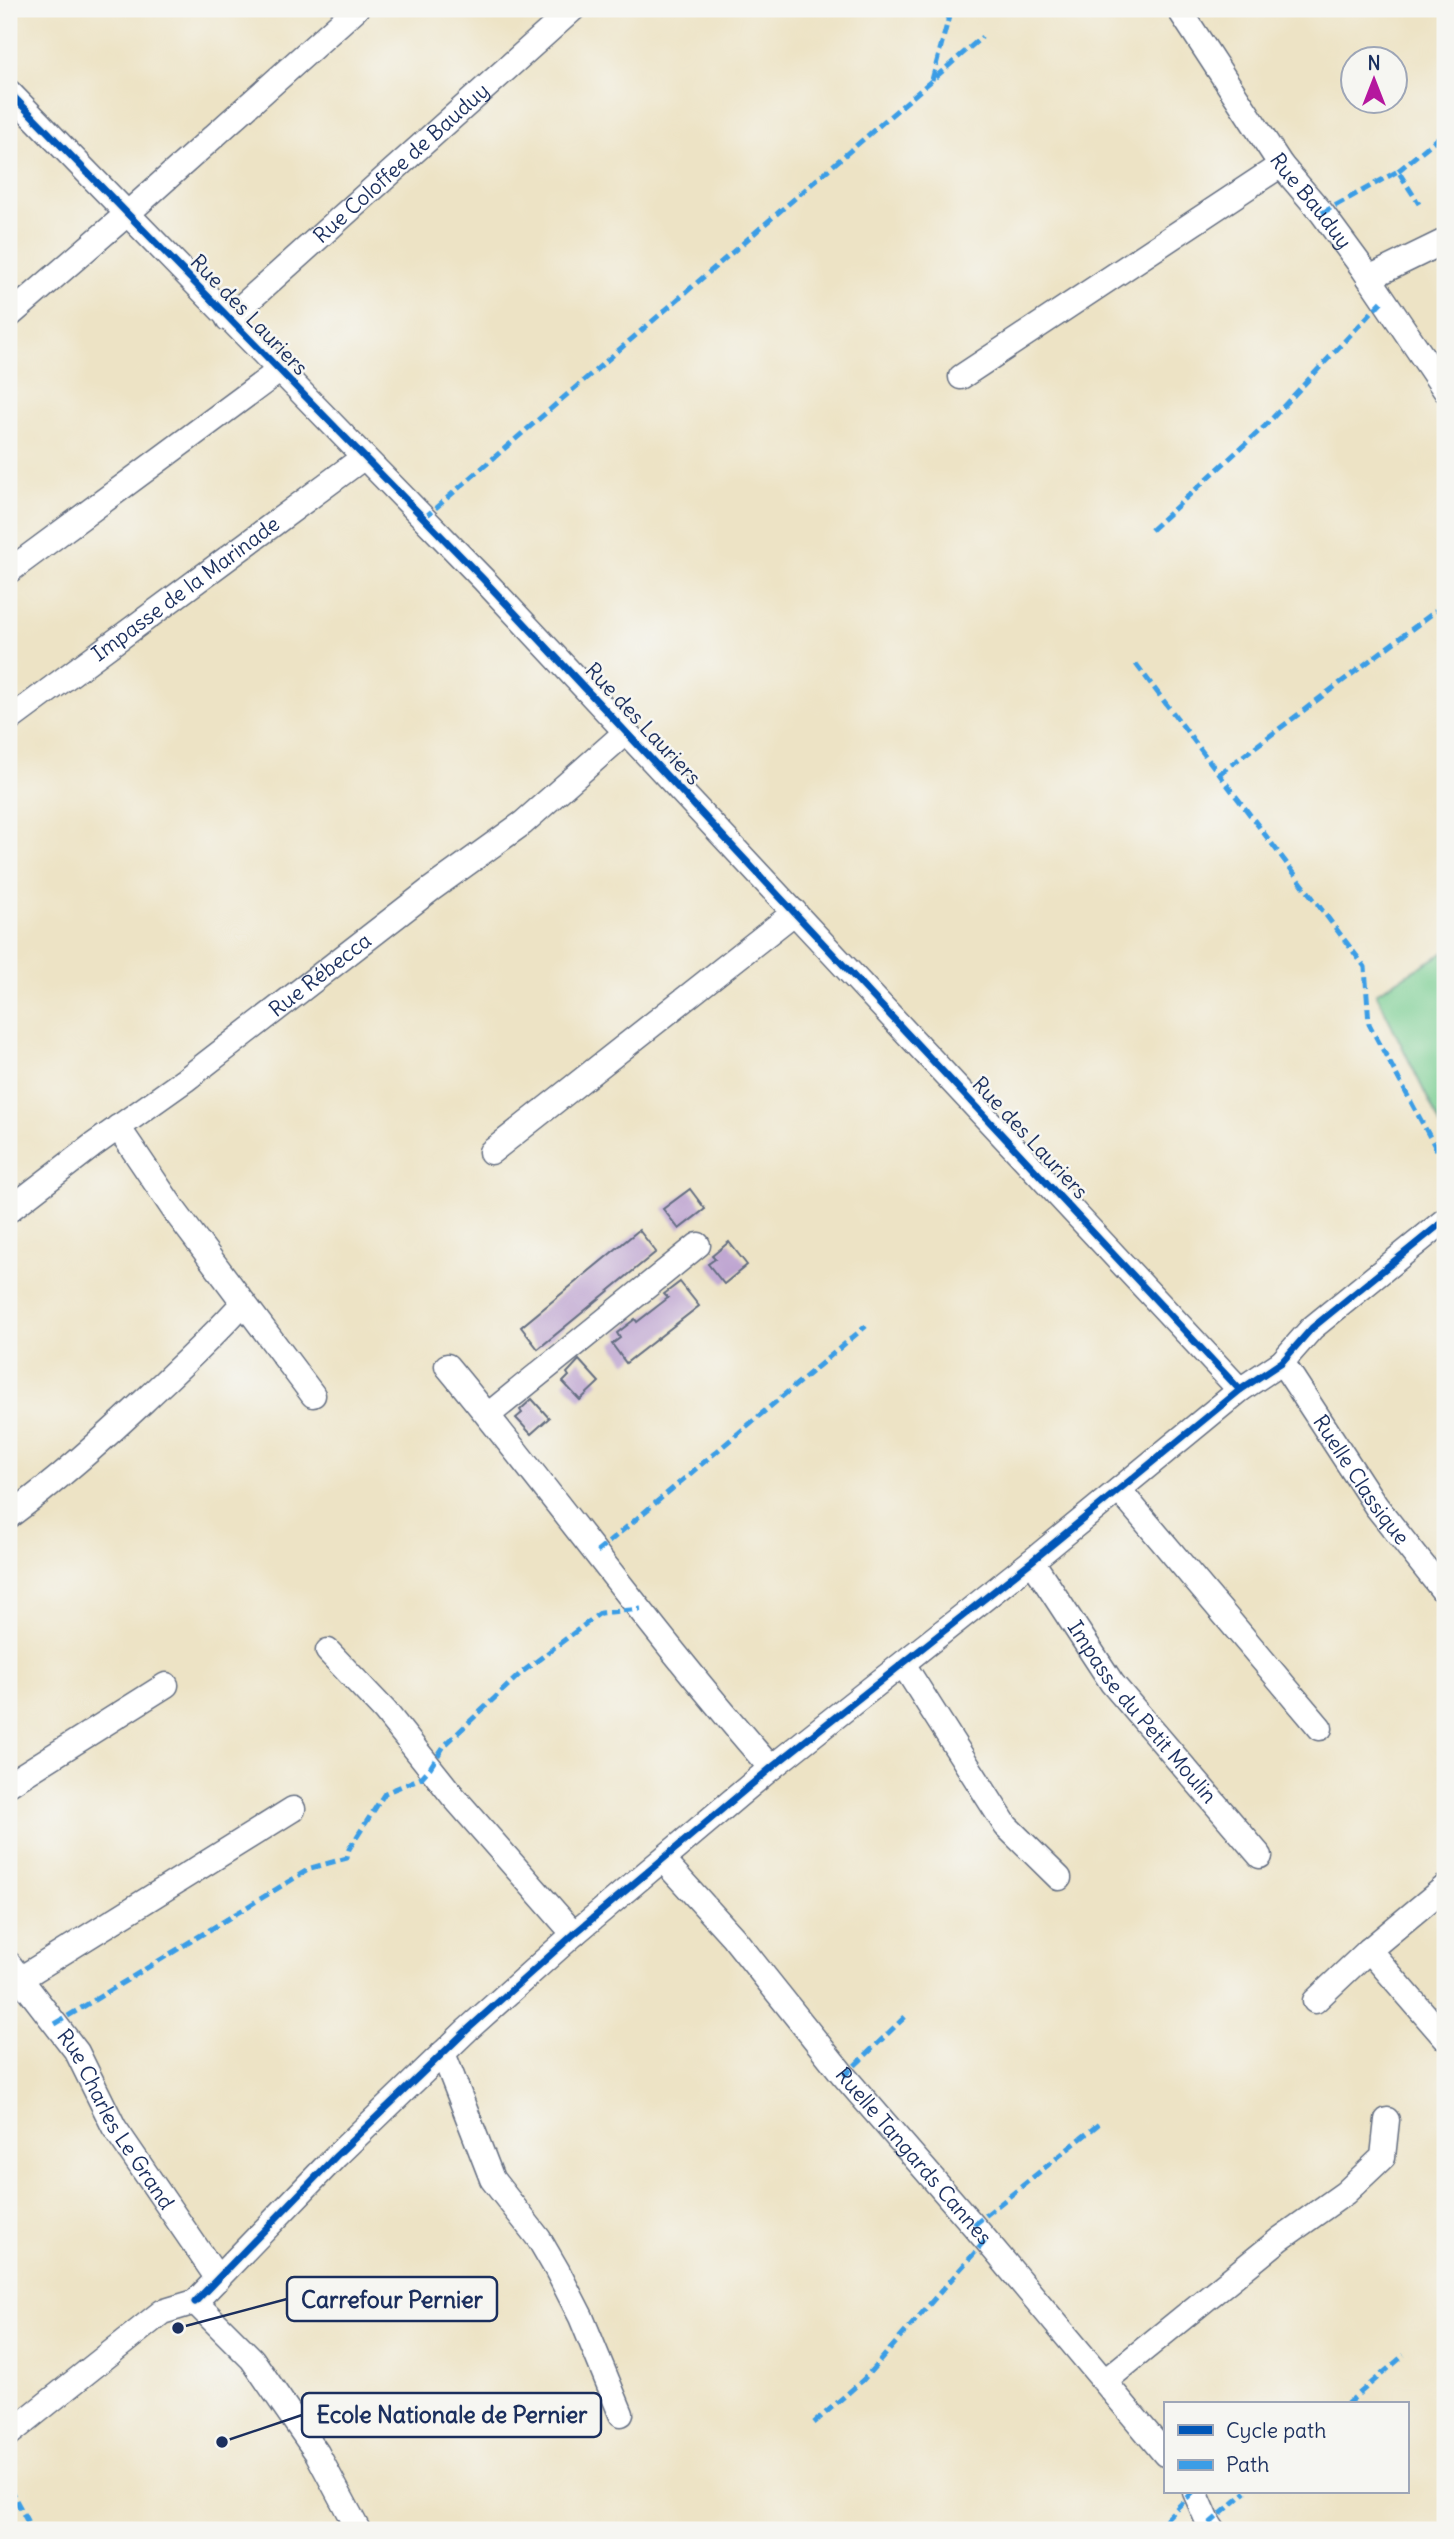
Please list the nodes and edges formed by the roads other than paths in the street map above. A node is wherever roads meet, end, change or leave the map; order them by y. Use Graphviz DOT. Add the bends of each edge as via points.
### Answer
graph roads {
  1 [pos="356,9"];
  2 [pos="573,9"];
  3 [pos="1179,9"];
  4 [pos="9,92"];
  5 [pos="1281,165"];
  6 [pos="127,214"];
  7 [pos="1445,241"];
  8 [pos="1370,278"];
  9 [pos="9,316"];
  10 [pos="228,319"];
  11 [pos="279,370"];
  12 [pos="961,377"];
  13 [pos="1445,390"];
  14 [pos="364,457"];
  15 [pos="9,570"];
  16 [pos="9,720"];
  17 [pos="626,732"];
  18 [pos="795,912"];
  19 [pos="118,1127"];
  20 [pos="491,1152"];
  21 [pos="9,1210"];
  22 [pos="1445,1220"];
  23 [pos="698,1245"];
  24 [pos="243,1303"];
  25 [pos="1282,1362"];
  26 [pos="446,1366"];
  27 [pos="1240,1390"];
  28 [pos="313,1395"];
  29 [pos="488,1415"];
  30 [pos="1119,1490"];
  31 [pos="9,1516"];
  32 [pos="1032,1562"];
  33 [pos="1445,1593"];
  34 [pos="328,1651"];
  35 [pos="903,1664"];
  36 [pos="166,1685"];
  37 [pos="1320,1728"];
  38 [pos="771,1768"];
  39 [pos="9,1784"];
  40 [pos="293,1810"];
  41 [pos="1260,1856"];
  42 [pos="663,1860"];
  43 [pos="1059,1878"];
  44 [pos="1445,1887"];
  45 [pos="574,1934"];
  46 [pos="1370,1950"];
  47 [pos="15,1972"];
  48 [pos="1315,2001"];
  49 [pos="1445,2038"];
  50 [pos="443,2053"];
  51 [pos="1387,2120"];
  52 [pos="218,2279"];
  53 [pos="195,2302"];
  54 [pos="1105,2381"];
  55 [pos="621,2414"];
  56 [pos="9,2434"];
  57 [pos="1164,2453"];
  58 [pos="1196,2494"];
  59 [pos="358,2530"];
  60 [pos="1213,2530"];
  1 -- 6 [label="street"];
  2 -- 10 [label="street, Rue Coloffee de Bauduy"];
  3 -- 5 [label="street, Rue Bauduy"];
  4 -- 6 [label="street, Rue des Lauriers"];
  5 -- 8 [label="street, Rue Bauduy"];
  5 -- 12 [label="street"];
  6 -- 9 [label="street"];
  6 -- 10 [label="street, Rue des Lauriers"];
  7 -- 8 [label="street"];
  8 -- 13 [label="street, Rue Bauduy"];
  10 -- 11 [label="street, Rue des Lauriers"];
  11 -- 14 [label="street, Rue des Lauriers"];
  11 -- 15 [label="street"];
  14 -- 16 [label="street, Impasse de la Marinade"];
  14 -- 17 [label="street, Rue des Lauriers"];
  17 -- 18 [label="street, Rue des Lauriers"];
  17 -- 19 [label="street, Rue Rébecca" via="523,823"];
  18 -- 20 [label="street"];
  18 -- 27 [label="street, Rue des Lauriers"];
  19 -- 21 [label="street, Rue Rébecca"];
  19 -- 24 [label="street"];
  22 -- 25 [label="street" via="1312,1328"];
  23 -- 29 [label="street"];
  24 -- 28 [label="street"];
  24 -- 31 [label="street" via="101,1441"];
  25 -- 27 [label="street"];
  25 -- 33 [label="street, Ruelle Classique" via="1376,1506"];
  26 -- 29 [label="street"];
  27 -- 30 [label="street"];
  29 -- 38 [label="street" via="719,1709"];
  30 -- 32 [label="street"];
  30 -- 37 [label="street"];
  32 -- 35 [label="street"];
  32 -- 41 [label="street, Impasse du Petit Moulin" via="1112,1683"];
  34 -- 45 [label="street" via="385,1711"];
  35 -- 38 [label="street"];
  35 -- 43 [label="street" via="1006,1826"];
  36 -- 39 [label="street"];
  38 -- 42 [label="street"];
  40 -- 47 [label="street"];
  42 -- 45 [label="street"];
  42 -- 54 [label="street, Ruelle Tangards Cannes" via="733,1937 844,2076"];
  44 -- 46 [label="street"];
  45 -- 50 [label="street"];
  46 -- 48 [label="street"];
  46 -- 49 [label="street"];
  47 -- 52 [label="street, Rue Charles Le Grand" via="77,2052 114,2127"];
  50 -- 52 [label="street"];
  50 -- 55 [label="street" via="492,2179 557,2270"];
  51 -- 54 [label="street" via="1383,2157 1345,2193 1280,2239"];
  52 -- 53 [label="street"];
  53 -- 56 [label="street" via="162,2312"];
  53 -- 59 [label="street" via="252,2359 317,2453"];
  54 -- 57 [label="street, Ruelle Tangards Cannes"];
  58 -- 60 [label="street"];
}
